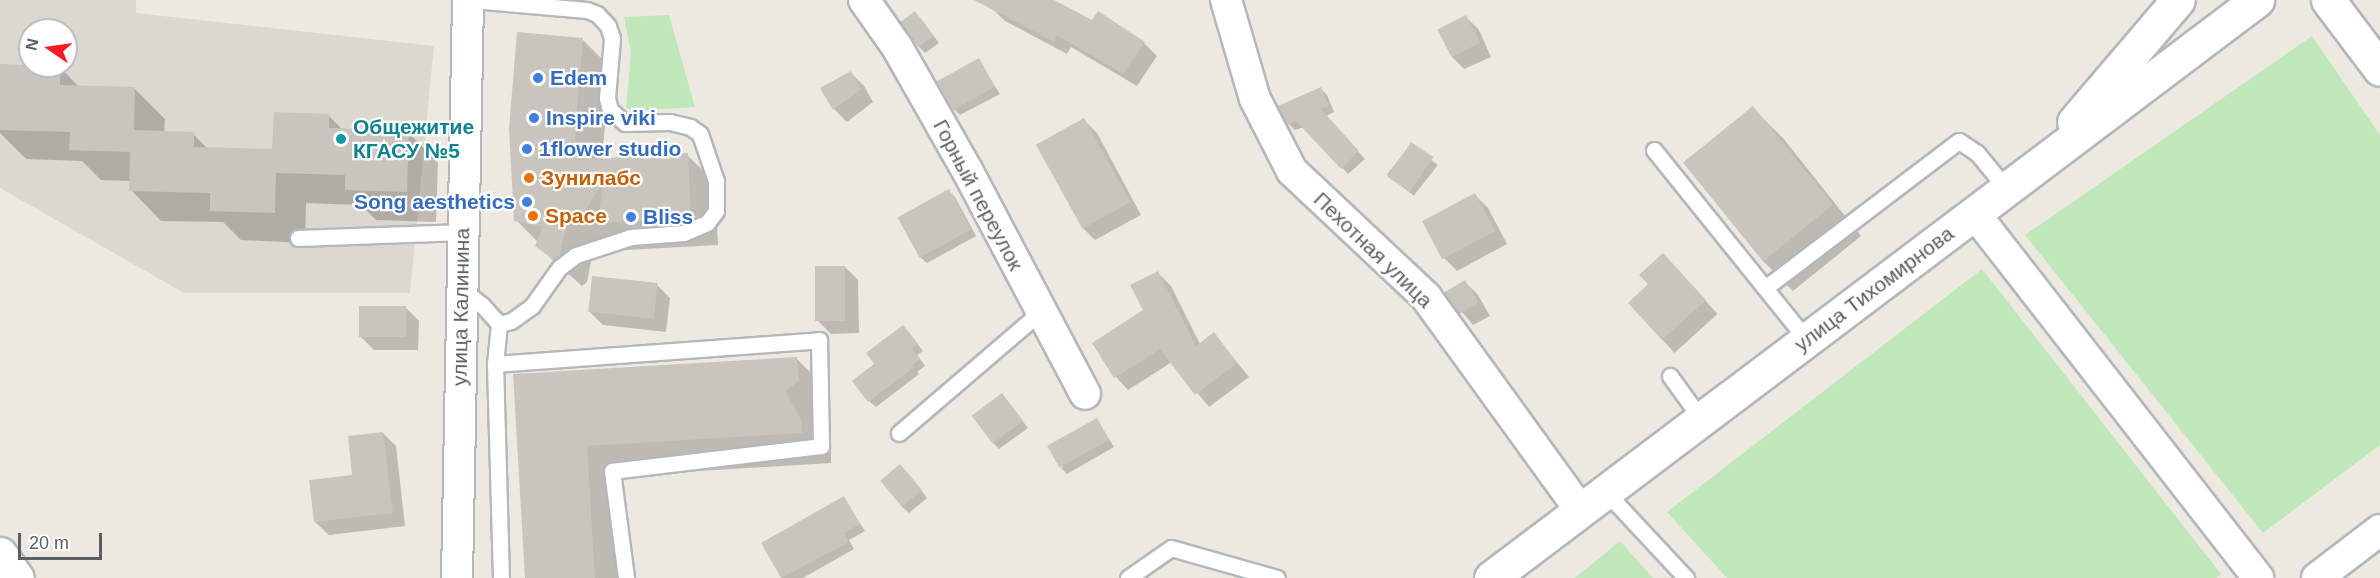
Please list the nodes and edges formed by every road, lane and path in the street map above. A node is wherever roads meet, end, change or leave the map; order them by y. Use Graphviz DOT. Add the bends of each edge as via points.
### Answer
graph roads {
  1 [pos="468,0"];
  2 [pos="472,0"];
  3 [pos="864,0"];
  4 [pos="1226,0"];
  5 [pos="2178,0"];
  6 [pos="2257,0"];
  7 [pos="2328,0"];
  8 [pos="2380,69"];
  9 [pos="1654,150"];
  10 [pos="2036,166"];
  11 [pos="2006,188"];
  12 [pos="1975,214"];
  13 [pos="463,232"];
  14 [pos="298,238"];
  15 [pos="1765,288"];
  16 [pos="462,289"];
  17 [pos="1040,312"];
  18 [pos="499,324"];
  19 [pos="1806,339"];
  20 [pos="495,364"];
  21 [pos="1670,376"];
  22 [pos="1085,394"];
  23 [pos="1701,418"];
  24 [pos="899,433"];
  25 [pos="1592,501"];
  26 [pos="2380,530"];
  27 [pos="0,554"];
  28 [pos="17,578"];
  29 [pos="457,578"];
  30 [pos="501,578"];
  31 [pos="626,578"];
  32 [pos="1128,578"];
  33 [pos="1277,578"];
  34 [pos="1491,578"];
  35 [pos="1686,578"];
  36 [pos="2258,578"];
  37 [pos="2317,578"];
  1 -- 13 [label="street, улица Калинина"];
  2 -- 18 [label="lane" via="597,14 612,38 607,98 610,110 626,123 678,123 695,130 700,134 716,181 716,211 707,222 684,233 631,237 576,255 559,268 532,306 512,321"];
  3 -- 17 [label="street, Горный переулок" via="897,48 967,170"];
  4 -- 25 [label="street, Пехотная улица" via="1255,99 1292,171 1426,297"];
  5 -- 10 [label="main road"];
  6 -- 10 [label="main road, улица Тихомирнова"];
  7 -- 8 [label="main road"];
  9 -- 15 [label="lane"];
  10 -- 11 [label="main road, улица Тихомирнова"];
  11 -- 12 [label="main road, улица Тихомирнова"];
  11 -- 15 [label="lane" via="1977,153 1959,141"];
  12 -- 19 [label="main road, улица Тихомирнова"];
  12 -- 36 [label="street"];
  13 -- 14 [label="lane"];
  13 -- 16 [label="street, улица Калинина"];
  15 -- 19 [label="lane"];
  16 -- 18 [label="lane"];
  16 -- 29 [label="street, улица Калинина"];
  17 -- 22 [label="street, Горный переулок"];
  17 -- 24 [label="lane"];
  18 -- 20 [label="lane"];
  19 -- 23 [label="main road, улица Тихомирнова"];
  20 -- 30 [label="lane"];
  20 -- 31 [label="lane" via="819,340 821,446 612,471"];
  21 -- 23 [label="lane"];
  23 -- 25 [label="main road, улица Тихомирнова"];
  25 -- 34 [label="main road, улица Тихомирнова"];
  25 -- 35 [label="lane"];
  26 -- 37 [label="street"];
  27 -- 28 [label="main road"];
  32 -- 33 [label="lane" via="1171,548"];
}
